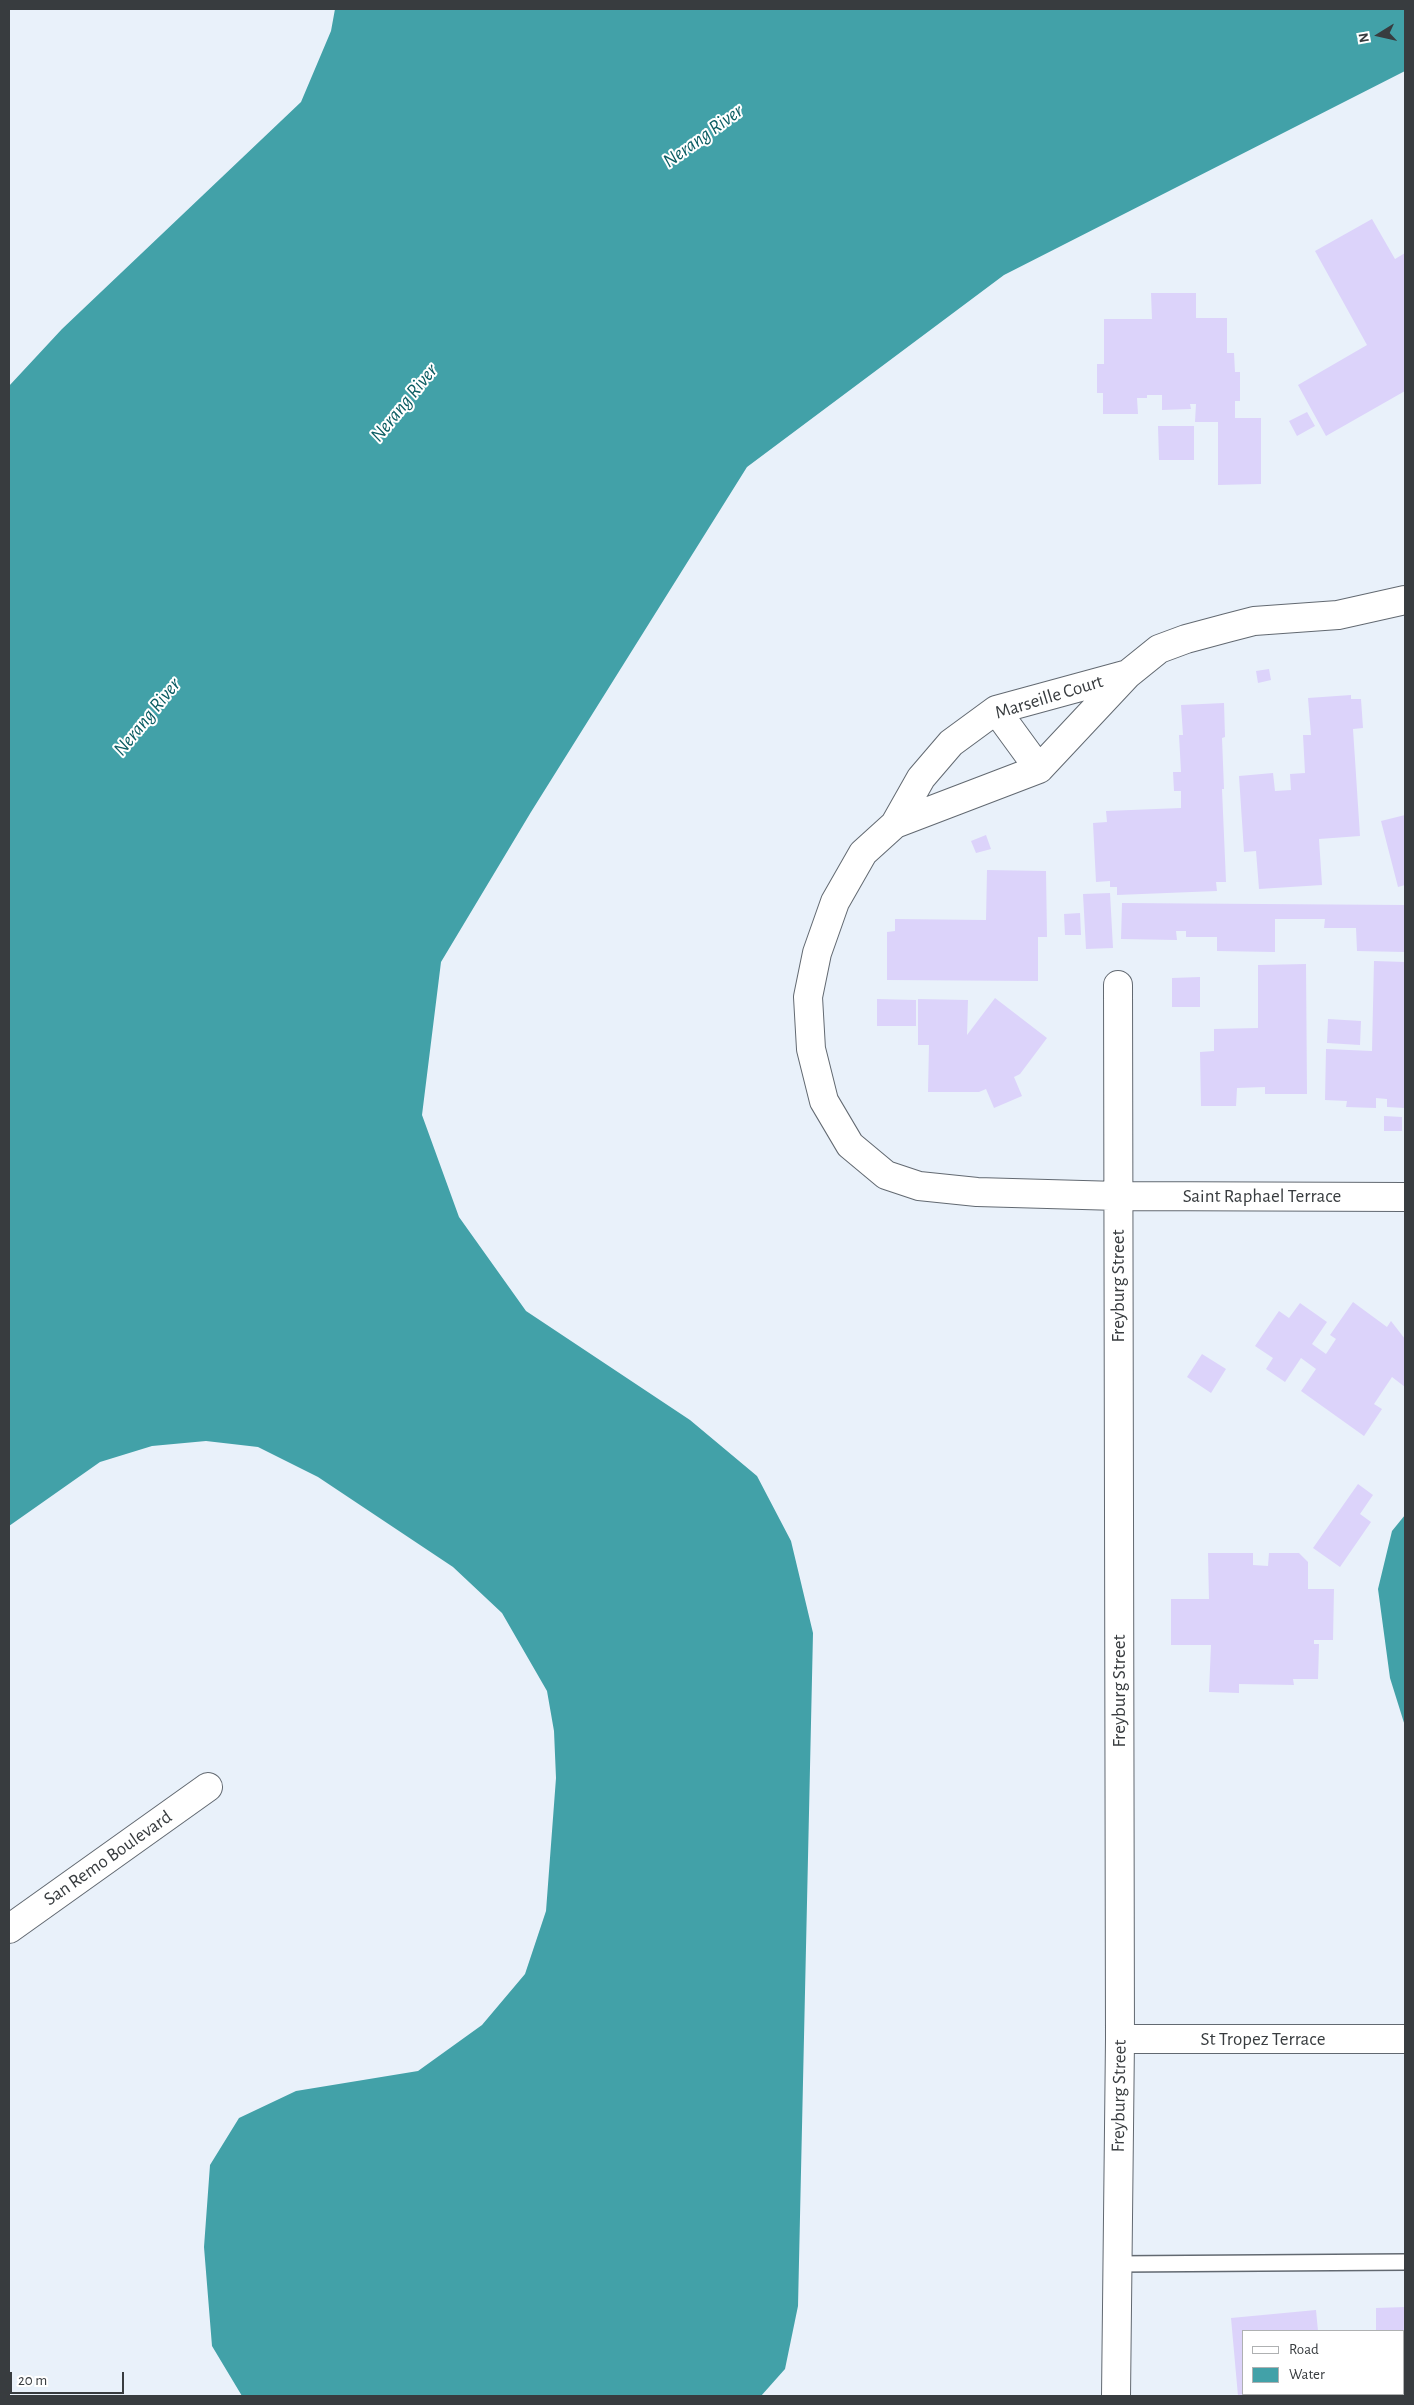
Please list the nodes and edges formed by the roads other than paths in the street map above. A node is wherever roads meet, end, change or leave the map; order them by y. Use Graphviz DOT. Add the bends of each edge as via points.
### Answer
graph roads {
  1 [pos="1405,600"];
  2 [pos="1128,674"];
  3 [pos="996,710"];
  4 [pos="1039,769"];
  5 [pos="895,824"];
  6 [pos="1118,985"];
  7 [pos="978,1192"];
  8 [pos="1118,1196"];
  9 [pos="1405,1197"];
  10 [pos="208,1787"];
  11 [pos="9,1929"];
  12 [pos="1120,2039"];
  13 [pos="1405,2039"];
  14 [pos="1405,2262"];
  15 [pos="1117,2264"];
  16 [pos="1116,2396"];
  1 -- 2 [label="street, Marseille Court" via="1338,615 1254,622 1227,628 1159,650"];
  2 -- 3 [label="street, Marseille Court"];
  2 -- 4 [label="street"];
  3 -- 4 [label="street"];
  3 -- 5 [label="street, Marseille Court" via="951,742 921,778"];
  4 -- 5 [label="street"];
  5 -- 7 [label="street, Marseille Court" via="863,854 836,902 817,952 808,997 811,1049 824,1101 850,1145 886,1175 919,1186"];
  6 -- 8 [label="street, Freyburg Street"];
  7 -- 8 [label="street, Saint Raphael Terrace"];
  8 -- 9 [label="street, Saint Raphael Terrace"];
  8 -- 12 [label="street, Freyburg Street"];
  10 -- 11 [label="street, San Remo Boulevard"];
  12 -- 13 [label="street, St Tropez Terrace"];
  12 -- 15 [label="street, Freyburg Street"];
  14 -- 15 [label="lane"];
  15 -- 16 [label="street, Freyburg Street"];
}
